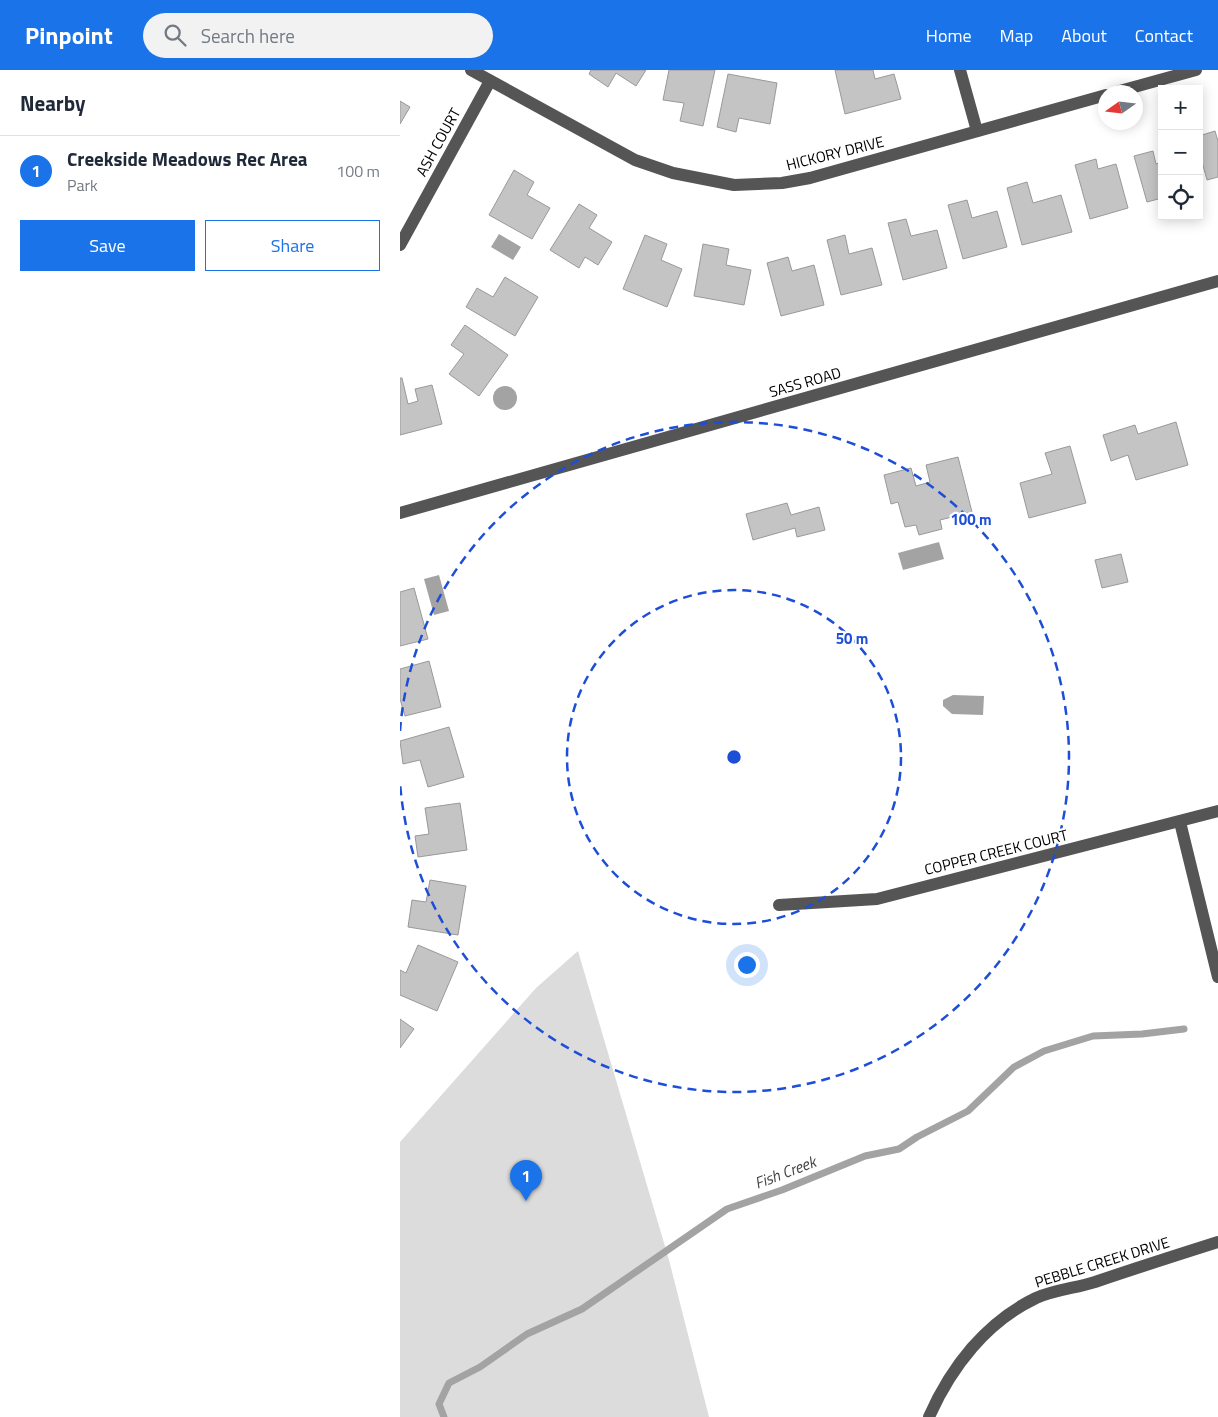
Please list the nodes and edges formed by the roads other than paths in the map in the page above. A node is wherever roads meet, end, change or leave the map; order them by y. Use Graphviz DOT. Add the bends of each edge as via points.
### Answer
graph roads {
  1 [pos="471,70"];
  2 [pos="960,70"];
  3 [pos="1196,70"];
  4 [pos="490,81"];
  5 [pos="1141,85"];
  6 [pos="1098,97"];
  7 [pos="977,131"];
  8 [pos="400,245"];
  9 [pos="1218,281"];
  10 [pos="400,513"];
  11 [pos="1218,811"];
  12 [pos="1180,822"];
  13 [pos="779,905"];
  14 [pos="1218,977"];
  15 [pos="1218,1242"];
  16 [pos="929,1417"];
  1 -- 4 [label="street, HICKORY DRIVE"];
  2 -- 7 [label="street"];
  3 -- 5 [label="street"];
  4 -- 7 [label="street, HICKORY DRIVE" via="635,160 673,173 734,185 810,178"];
  4 -- 8 [label="street, ASH COURT"];
  6 -- 7 [label="street, HICKORY DRIVE"];
  9 -- 10 [label="street, SASS ROAD"];
  11 -- 12 [label="street, COPPER CREEK COURT"];
  12 -- 13 [label="street, COPPER CREEK COURT" via="877,899"];
  12 -- 14 [label="street"];
  15 -- 16 [label="street, PEBBLE CREEK DRIVE" via="1037,1298 1000,1319 970,1348 940,1391"];
}
